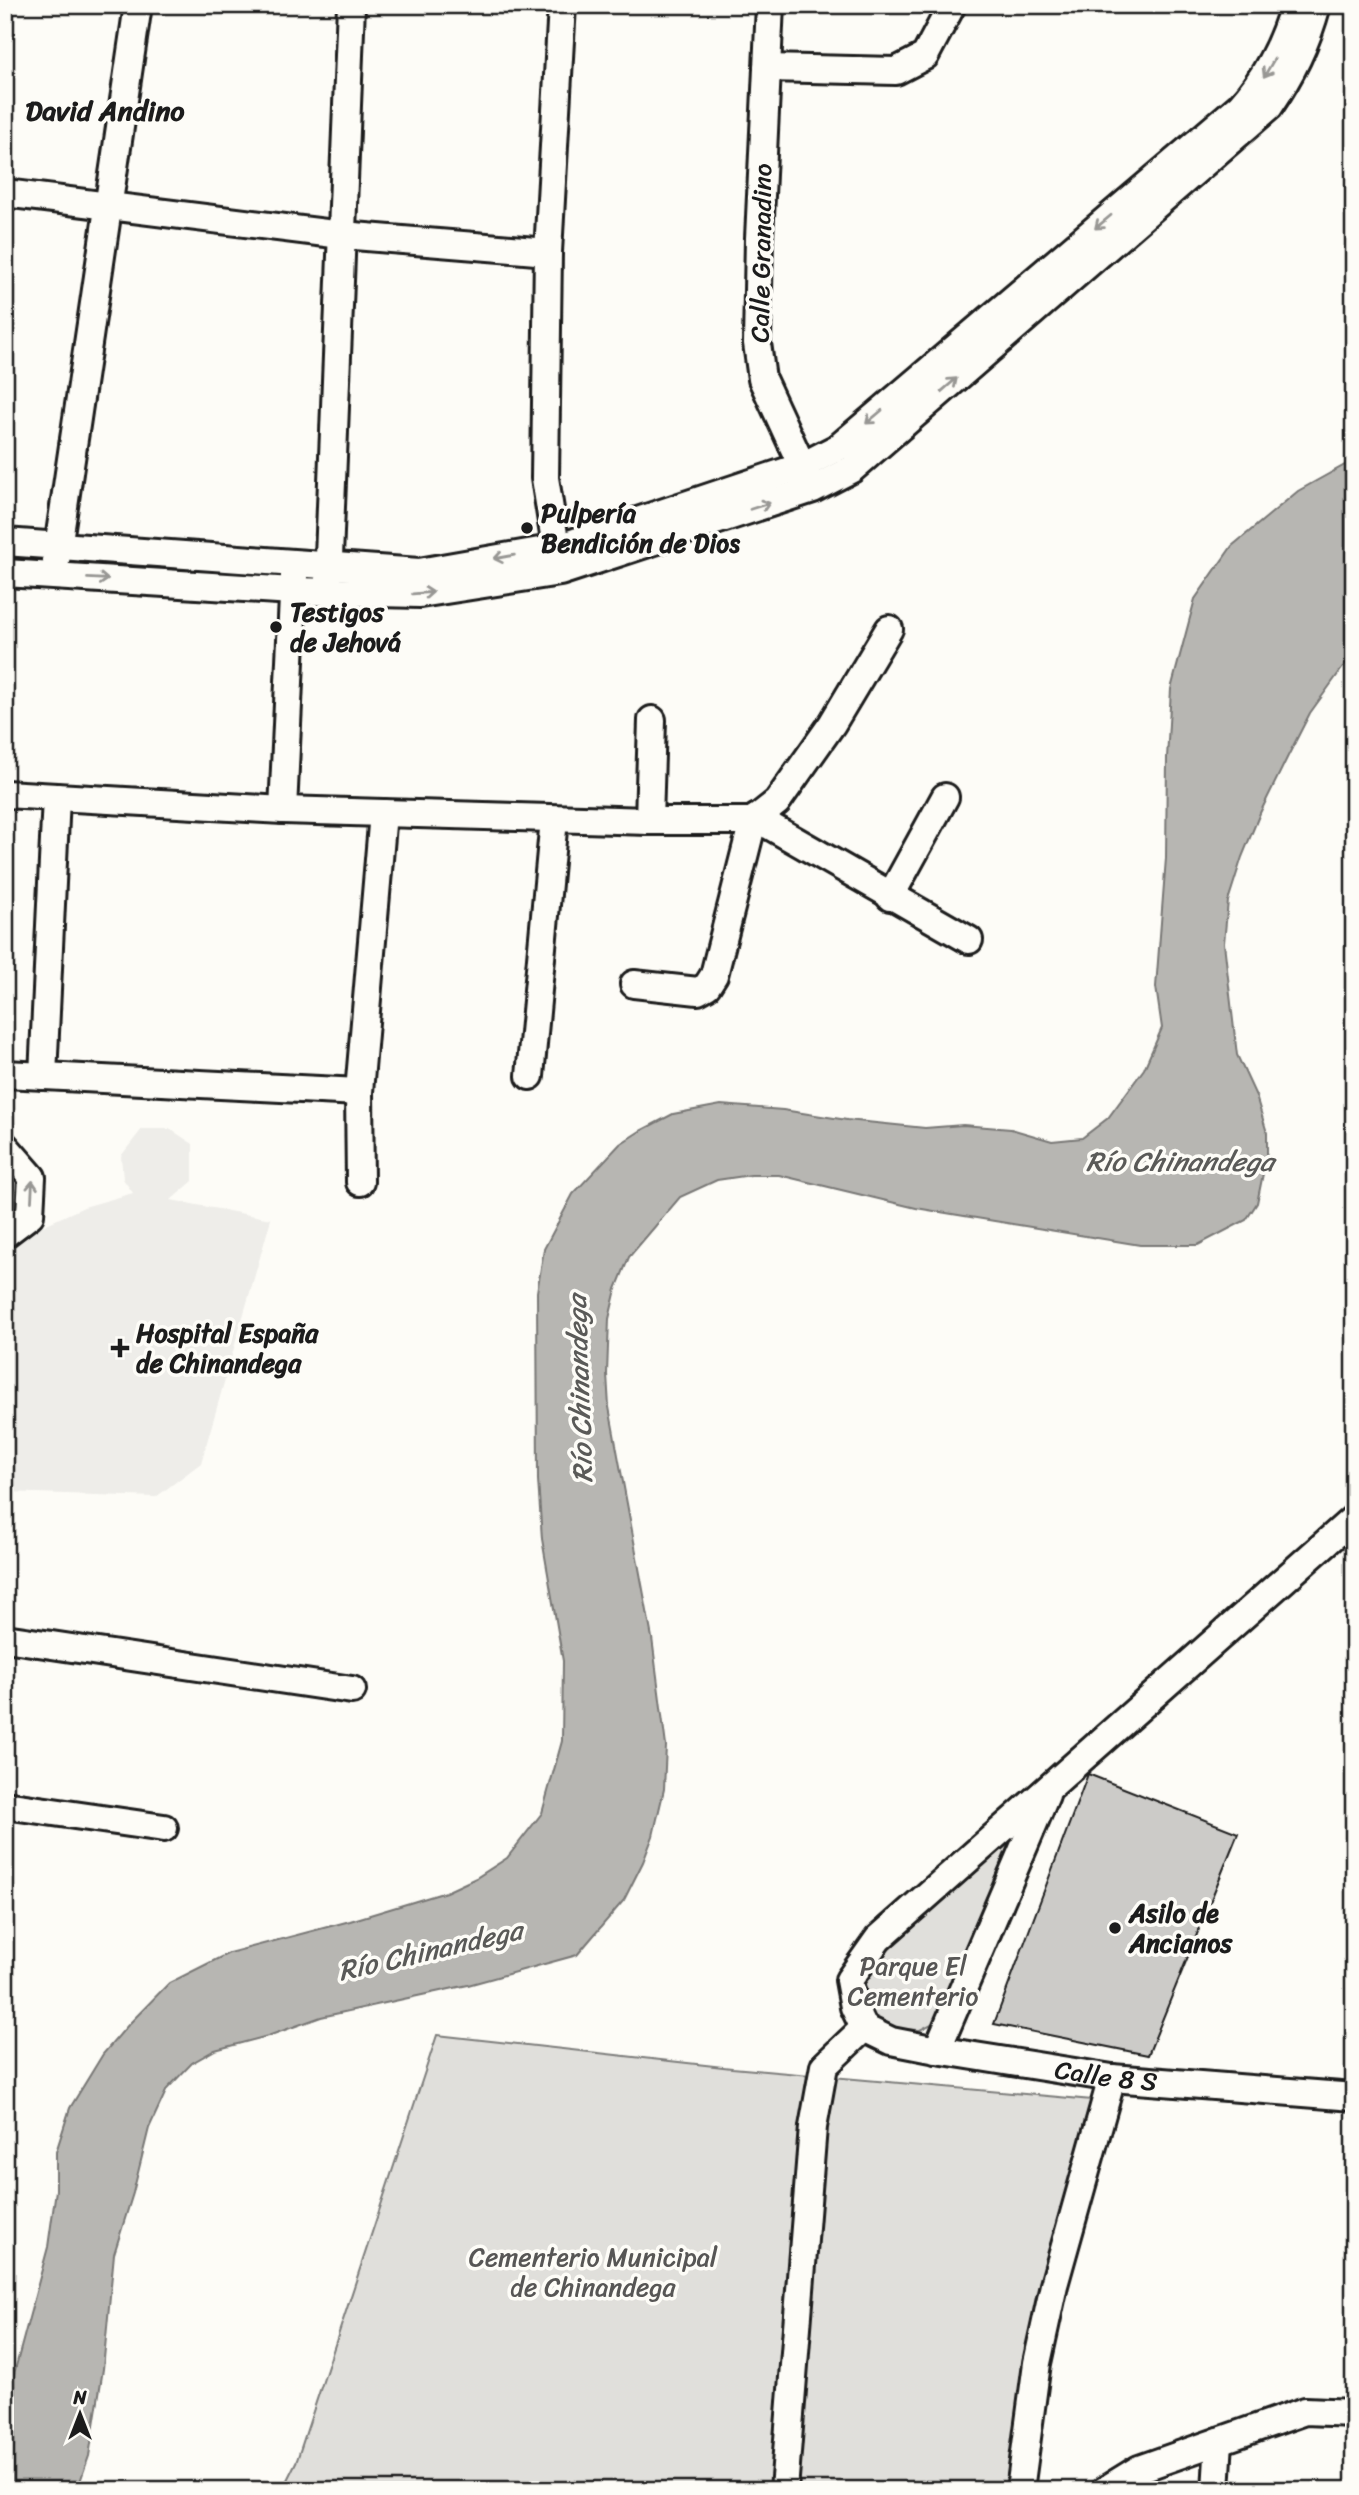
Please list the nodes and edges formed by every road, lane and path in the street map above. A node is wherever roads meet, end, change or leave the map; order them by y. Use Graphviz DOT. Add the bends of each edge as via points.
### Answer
graph roads {
  1 [pos="138,5"];
  2 [pos="351,5"];
  3 [pos="562,5"];
  4 [pos="769,5"];
  5 [pos="952,5"];
  6 [pos="1294,5"];
  7 [pos="1317,5"];
  8 [pos="767,68"];
  9 [pos="5,193"];
  10 [pos="108,207"];
  11 [pos="342,235"];
  12 [pos="548,252"];
  13 [pos="807,477"];
  14 [pos="5,542"];
  15 [pos="58,546"];
  16 [pos="558,560"];
  17 [pos="295,564"];
  18 [pos="5,573"];
  19 [pos="55,576"];
  20 [pos="329,578"];
  21 [pos="293,591"];
  22 [pos="889,629"];
  23 [pos="652,720"];
  24 [pos="5,794"];
  25 [pos="56,797"];
  26 [pos="945,797"];
  27 [pos="282,810"];
  28 [pos="383,813"];
  29 [pos="554,819"];
  30 [pos="755,820"];
  31 [pos="649,821"];
  32 [pos="890,897"];
  33 [pos="969,940"];
  34 [pos="634,984"];
  35 [pos="5,1074"];
  36 [pos="43,1076"];
  37 [pos="530,1076"];
  38 [pos="359,1092"];
  39 [pos="5,1146"];
  40 [pos="360,1182"];
  41 [pos="5,1234"];
  42 [pos="1354,1518"];
  43 [pos="5,1638"];
  44 [pos="352,1690"];
  45 [pos="1050,1785"];
  46 [pos="5,1805"];
  47 [pos="164,1828"];
  48 [pos="864,2028"];
  49 [pos="937,2050"];
  50 [pos="1112,2078"];
  51 [pos="1354,2096"];
  52 [pos="1354,2413"];
  53 [pos="1219,2441"];
  54 [pos="784,2490"];
  55 [pos="1020,2490"];
  56 [pos="1105,2490"];
  57 [pos="1216,2490"];
  1 -- 10 [label="street"];
  2 -- 11 [label="street"];
  3 -- 12 [label="street"];
  4 -- 8 [label="street, Calle Granadino"];
  5 -- 8 [label="street" via="925,56 896,71"];
  6 -- 13 [label="street, one-way" via="1286,36 1268,72 1240,106"];
  13 -- 7 [label="street, one-way" via="852,469 1269,107 1307,41"];
  8 -- 13 [label="street, Calle Granadino" via="757,342 762,379"];
  9 -- 10 [label="street"];
  10 -- 11 [label="street"];
  10 -- 15 [label="street"];
  11 -- 12 [label="street"];
  11 -- 20 [label="street"];
  12 -- 16 [label="street" via="545,478"];
  13 -- 16 [label="street"];
  14 -- 15 [label="street"];
  15 -- 17 [label="street"];
  15 -- 19 [label="street"];
  16 -- 20 [label="street"];
  17 -- 20 [label="street"];
  17 -- 21 [label="street"];
  18 -- 19 [label="street"];
  19 -- 21 [label="street, one-way"];
  20 -- 21 [label="street"];
  21 -- 27 [label="street"];
  22 -- 30 [label="street" via="824,736 777,802"];
  23 -- 31 [label="street"];
  24 -- 25 [label="street"];
  25 -- 27 [label="street"];
  25 -- 36 [label="street"];
  26 -- 32 [label="street"];
  27 -- 28 [label="street"];
  28 -- 29 [label="street"];
  28 -- 38 [label="street"];
  29 -- 31 [label="street"];
  29 -- 37 [label="street"];
  30 -- 31 [label="street"];
  30 -- 32 [label="street"];
  30 -- 34 [label="street" via="714,975 707,986 698,991"];
  32 -- 33 [label="street"];
  35 -- 36 [label="street"];
  36 -- 38 [label="street"];
  38 -- 40 [label="street"];
  41 -- 39 [label="street, one-way" via="30,1215 33,1178"];
  42 -- 45 [label="street"];
  43 -- 44 [label="street"];
  45 -- 48 [label="street" via="878,1939 849,1980"];
  45 -- 49 [label="street"];
  46 -- 47 [label="street"];
  48 -- 49 [label="street, Calle 8 S" via="891,2041"];
  48 -- 54 [label="street" via="824,2066 813,2127"];
  49 -- 50 [label="street, Calle 8 S"];
  50 -- 51 [label="street, Calle 8 S"];
  50 -- 55 [label="street" via="1054,2285 1037,2363"];
  52 -- 53 [label="street" via="1305,2412"];
  53 -- 56 [label="street" via="1139,2469"];
  53 -- 57 [label="street"];
}
